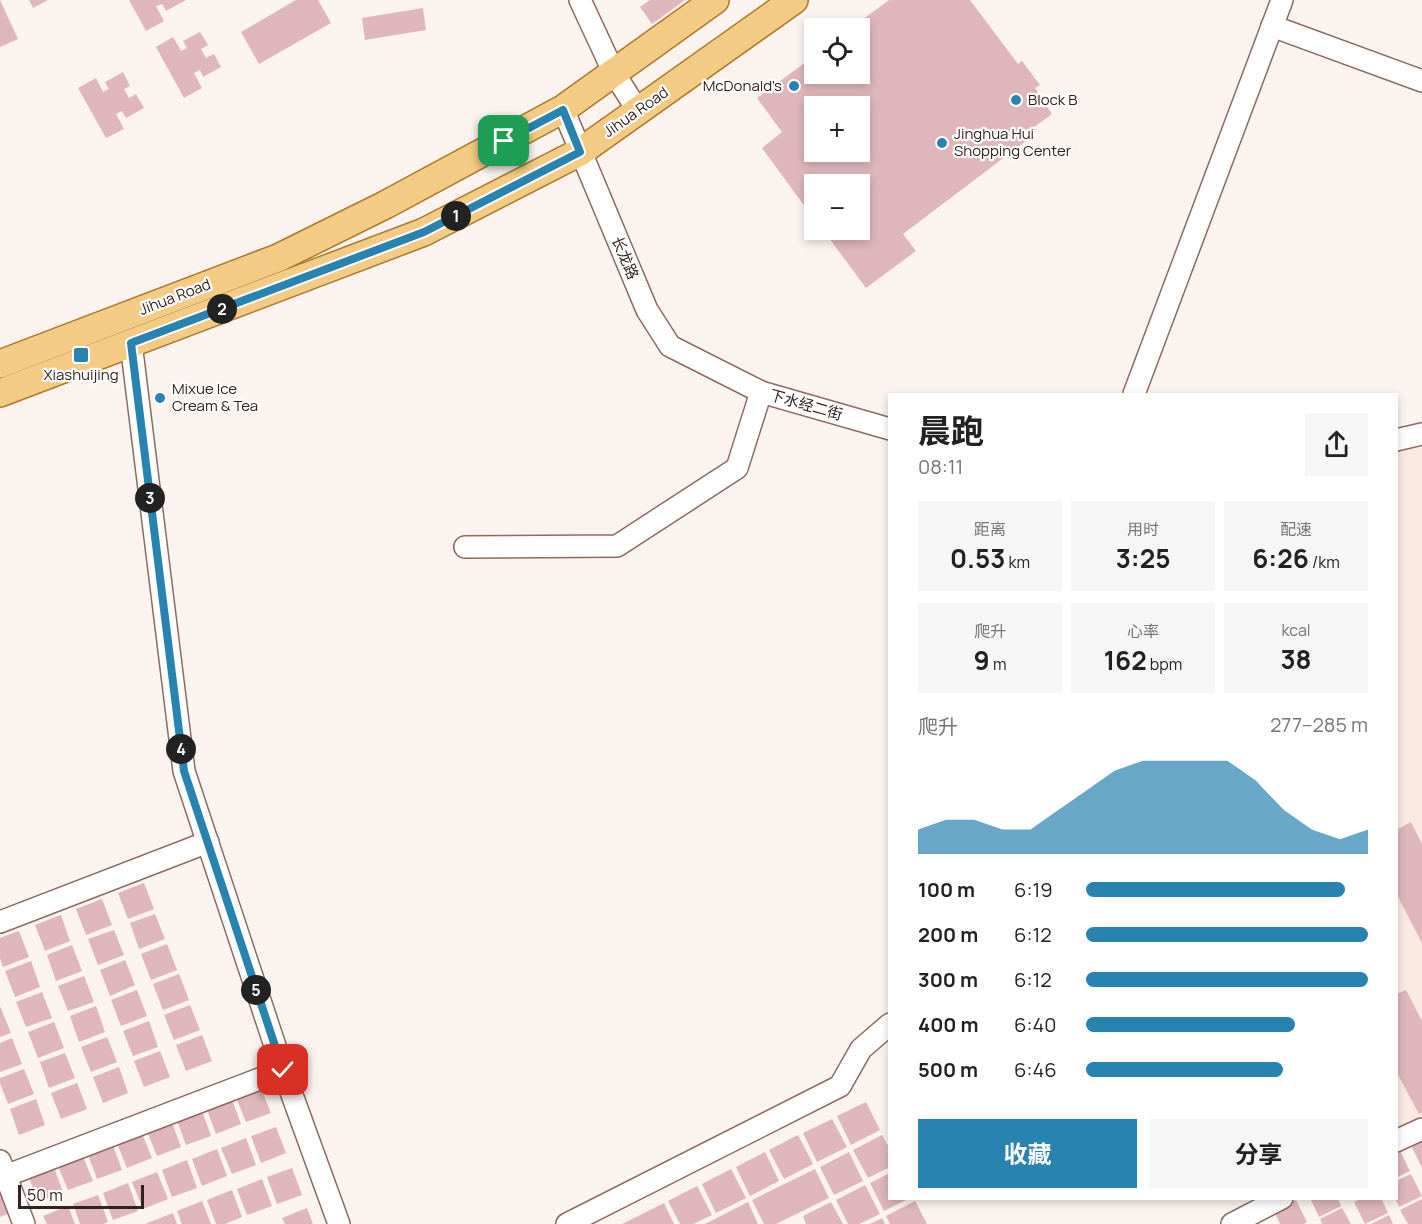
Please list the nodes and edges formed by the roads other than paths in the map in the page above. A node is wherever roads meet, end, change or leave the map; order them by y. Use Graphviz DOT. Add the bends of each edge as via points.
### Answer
graph roads {
  1 [pos="580,0"];
  2 [pos="715,0"];
  3 [pos="794,0"];
  4 [pos="1282,0"];
  5 [pos="1272,27"];
  6 [pos="614,72"];
  7 [pos="1422,81"];
  8 [pos="563,110"];
  9 [pos="638,111"];
  10 [pos="580,152"];
  11 [pos="131,343"];
  12 [pos="0,364"];
  13 [pos="726,374"];
  14 [pos="761,392"];
  15 [pos="0,393"];
  16 [pos="1134,393"];
  17 [pos="888,428"];
  18 [pos="1422,434"];
  19 [pos="1398,440"];
  20 [pos="465,547"];
  21 [pos="208,842"];
  22 [pos="0,922"];
  23 [pos="888,1026"];
  24 [pos="283,1070"];
  25 [pos="1422,1129"];
  26 [pos="1398,1141"];
  27 [pos="2,1172"];
  28 [pos="1278,1200"];
  29 [pos="24,1224"];
  30 [pos="339,1224"];
  31 [pos="567,1224"];
  32 [pos="1232,1224"];
  1 -- 6 [label="street"];
  2 -- 6 [label="main road, Jihua Road"];
  3 -- 9 [label="main road, Jihua Road"];
  4 -- 5 [label="street"];
  5 -- 7 [label="street"];
  5 -- 16 [label="street"];
  6 -- 8 [label="main road, Jihua Road"];
  6 -- 9 [label="street"];
  8 -- 10 [label="street, 长龙路"];
  8 -- 12 [label="main road, Jihua Road" via="278,258"];
  9 -- 10 [label="main road, Jihua Road"];
  10 -- 11 [label="main road, Jihua Road" via="424,232"];
  10 -- 13 [label="street, 长龙路" via="647,310 670,346"];
  11 -- 15 [label="main road, Jihua Road"];
  11 -- 21 [label="street" via="184,771"];
  13 -- 14 [label="street, 下水经二街"];
  14 -- 17 [label="street, 下水经二街"];
  14 -- 20 [label="street" via="737,468 617,546"];
  18 -- 19 [label="street"];
  21 -- 22 [label="street"];
  21 -- 24 [label="street"];
  23 -- 31 [label="street" via="861,1049 840,1086"];
  24 -- 27 [label="street"];
  24 -- 30 [label="street"];
  25 -- 26 [label="street"];
  27 -- 29 [label="street"];
  28 -- 32 [label="street"];
}
